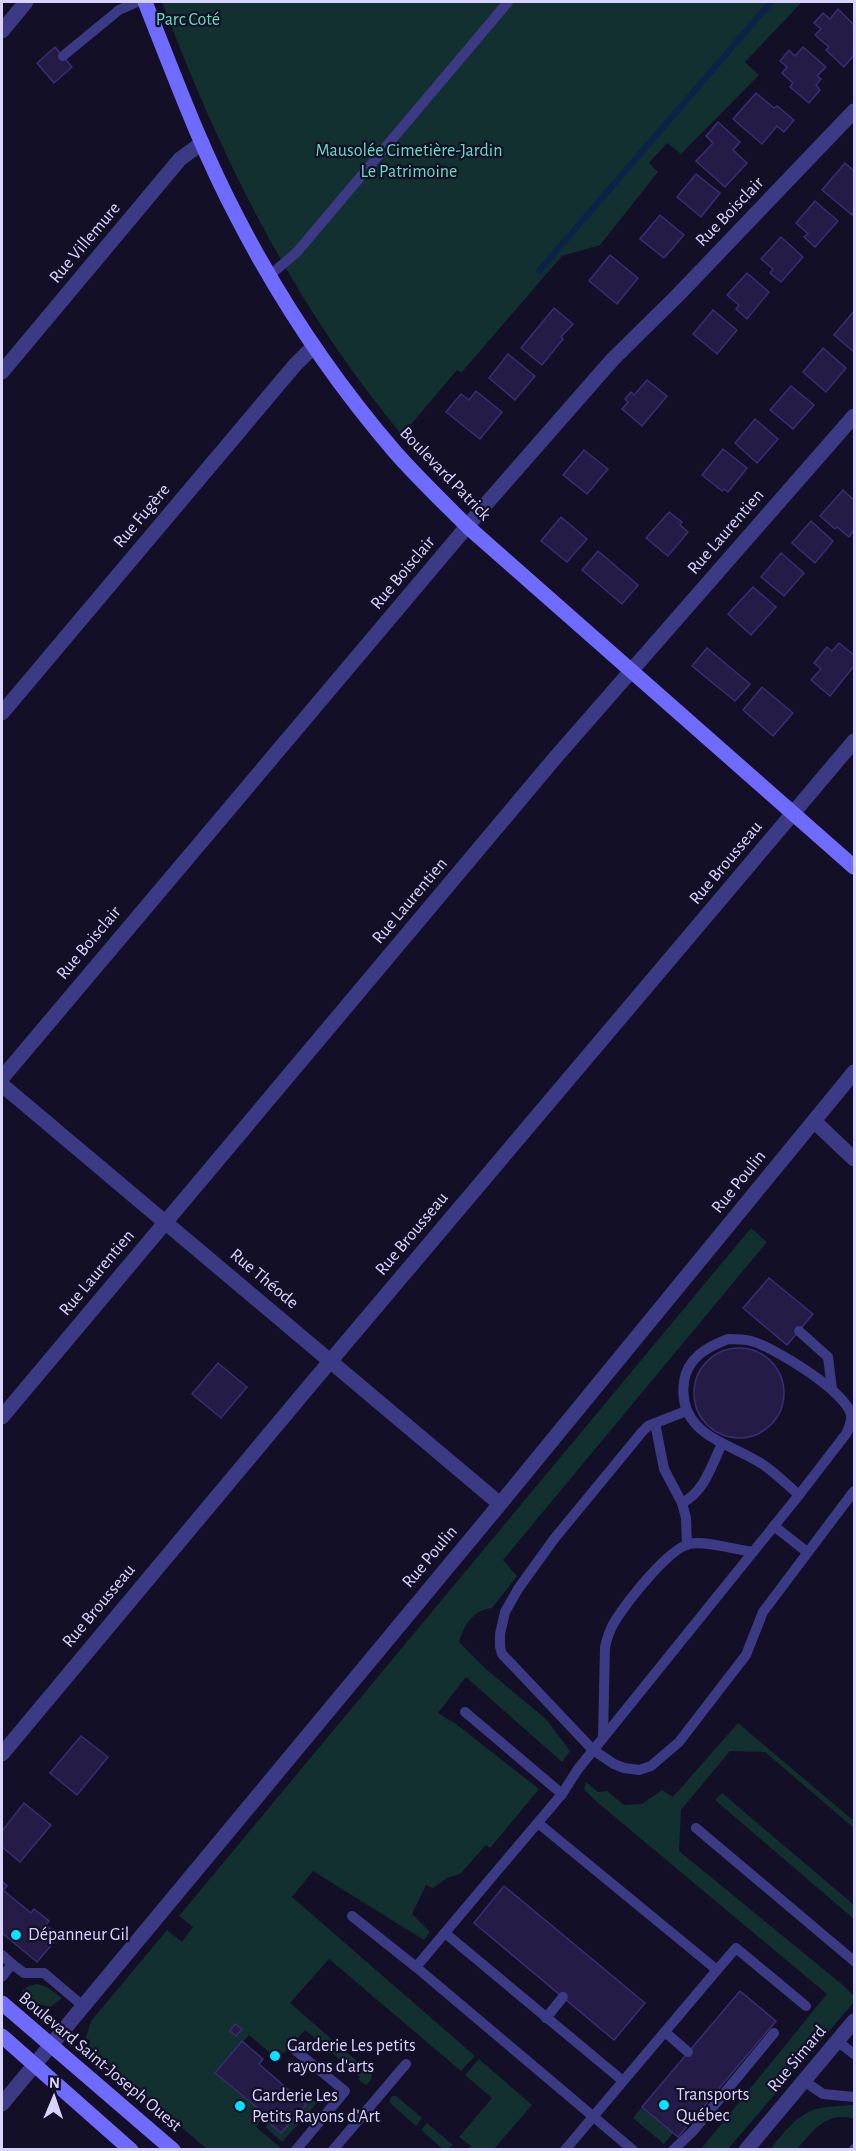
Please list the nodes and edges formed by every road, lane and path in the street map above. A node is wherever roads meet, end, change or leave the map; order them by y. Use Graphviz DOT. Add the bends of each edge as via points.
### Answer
graph roads {
  1 [pos="26,2"];
  2 [pos="137,2"];
  3 [pos="145,2"];
  4 [pos="508,2"];
  5 [pos="2,31"];
  6 [pos="63,57"];
  7 [pos="855,111"];
  8 [pos="202,143"];
  9 [pos="269,276"];
  10 [pos="314,346"];
  11 [pos="2,372"];
  12 [pos="855,416"];
  13 [pos="468,527"];
  14 [pos="630,670"];
  15 [pos="2,713"];
  16 [pos="855,741"];
  17 [pos="794,814"];
  18 [pos="855,867"];
  19 [pos="855,1072"];
  20 [pos="2,1078"];
  21 [pos="2,1085"];
  22 [pos="814,1121"];
  23 [pos="855,1159"];
  24 [pos="165,1223"];
  25 [pos="799,1331"];
  26 [pos="331,1360"];
  27 [pos="832,1389"];
  28 [pos="686,1411"];
  29 [pos="2,1417"];
  30 [pos="655,1423"];
  31 [pos="851,1431"];
  32 [pos="722,1444"];
  33 [pos="855,1491"];
  34 [pos="799,1494"];
  35 [pos="682,1503"];
  36 [pos="500,1504"];
  37 [pos="774,1526"];
  38 [pos="687,1545"];
  39 [pos="753,1552"];
  40 [pos="807,1552"];
  41 [pos="465,1712"];
  42 [pos="603,1737"];
  43 [pos="593,1750"];
  44 [pos="2,1754"];
  45 [pos="562,1794"];
  46 [pos="538,1822"];
  47 [pos="696,1828"];
  48 [pos="352,1916"];
  49 [pos="445,1933"];
  50 [pos="2,1955"];
  51 [pos="855,1961"];
  52 [pos="12,1964"];
  53 [pos="416,1967"];
  54 [pos="717,1970"];
  55 [pos="2,1977"];
  56 [pos="563,1997"];
  57 [pos="2,2003"];
  58 [pos="83,2006"];
  59 [pos="806,2006"];
  60 [pos="546,2018"];
  61 [pos="855,2021"];
  62 [pos="664,2032"];
  63 [pos="774,2033"];
  64 [pos="2,2036"];
  65 [pos="837,2042"];
  66 [pos="50,2044"];
  67 [pos="295,2050"];
  68 [pos="688,2052"];
  69 [pos="855,2054"];
  70 [pos="406,2064"];
  71 [pos="34,2066"];
  72 [pos="804,2080"];
  73 [pos="623,2081"];
  74 [pos="855,2097"];
  75 [pos="2,2104"];
  76 [pos="593,2116"];
  77 [pos="131,2150"];
  78 [pos="174,2150"];
  79 [pos="296,2150"];
  80 [pos="333,2150"];
  81 [pos="565,2150"];
  82 [pos="633,2150"];
  83 [pos="673,2150"];
  84 [pos="746,2150"];
  1 -- 5 [label="street"];
  2 -- 6 [label="lane" via="119,10"];
  3 -- 8 [label="street, Boulevard Patrick"];
  4 -- 9 [label="lane" via="297,252"];
  7 -- 13 [label="street, Rue Boisclair" via="613,359"];
  8 -- 9 [label="street, Boulevard Patrick"];
  8 -- 11 [label="street, Rue Villemure" via="180,159"];
  9 -- 10 [label="street, Boulevard Patrick"];
  10 -- 13 [label="street, Boulevard Patrick" via="369,421"];
  10 -- 15 [label="street, Rue Fugère"];
  12 -- 14 [label="street, Rue Laurentien"];
  13 -- 14 [label="street, Boulevard Patrick"];
  13 -- 20 [label="street, Rue Boisclair"];
  14 -- 17 [label="street, Boulevard Patrick"];
  14 -- 24 [label="street, Rue Laurentien"];
  16 -- 17 [label="street, Rue Brousseau"];
  17 -- 18 [label="street, Boulevard Patrick"];
  17 -- 26 [label="street, Rue Brousseau"];
  19 -- 22 [label="street, Rue Poulin"];
  21 -- 24 [label="street, Rue Théode"];
  22 -- 23 [label="street"];
  22 -- 36 [label="street, Rue Poulin"];
  24 -- 26 [label="street, Rue Théode"];
  24 -- 29 [label="street, Rue Laurentien"];
  25 -- 27 [label="lane" via="828,1357"];
  26 -- 36 [label="street, Rue Théode"];
  26 -- 44 [label="street, Rue Brousseau"];
  27 -- 28 [label="lane" via="771,1350 752,1341 728,1339 697,1355 685,1374"];
  27 -- 31 [label="lane" via="847,1405"];
  28 -- 30 [label="lane"];
  28 -- 32 [label="lane" via="708,1436"];
  30 -- 35 [label="lane" via="664,1469"];
  30 -- 43 [label="lane" via="642,1432 528,1574 505,1612 500,1634 502,1654"];
  31 -- 34 [label="lane"];
  32 -- 34 [label="lane" via="763,1464"];
  32 -- 35 [label="lane" via="694,1497"];
  33 -- 40 [label="lane"];
  34 -- 37 [label="lane"];
  35 -- 38 [label="lane"];
  36 -- 58 [label="street, Rue Poulin"];
  37 -- 39 [label="lane"];
  37 -- 40 [label="lane"];
  38 -- 39 [label="lane" via="698,1543"];
  38 -- 42 [label="lane" via="661,1562 614,1622 605,1647"];
  39 -- 42 [label="lane"];
  40 -- 43 [label="lane" via="763,1612 746,1655 662,1759 639,1770 614,1764"];
  41 -- 45 [label="lane"];
  42 -- 43 [label="lane"];
  43 -- 45 [label="lane"];
  45 -- 46 [label="lane"];
  46 -- 49 [label="lane"];
  46 -- 54 [label="lane"];
  47 -- 51 [label="lane"];
  48 -- 53 [label="lane"];
  49 -- 53 [label="lane"];
  49 -- 60 [label="lane"];
  50 -- 52 [label="lane"];
  52 -- 55 [label="lane"];
  52 -- 58 [label="lane" via="24,1973 44,1973"];
  53 -- 76 [label="lane"];
  54 -- 59 [label="lane" via="736,1948"];
  54 -- 62 [label="lane"];
  56 -- 60 [label="lane"];
  57 -- 66 [label="street, Boulevard Saint-Joseph Ouest"];
  58 -- 66 [label="street, Rue Poulin"];
  60 -- 73 [label="lane"];
  61 -- 65 [label="street, Rue Simard"];
  62 -- 68 [label="lane"];
  62 -- 73 [label="lane"];
  63 -- 83 [label="lane"];
  64 -- 71 [label="street"];
  65 -- 69 [label="lane"];
  65 -- 72 [label="street, Rue Simard"];
  66 -- 71 [label="street, Rue Poulin"];
  66 -- 78 [label="street, Boulevard Saint-Joseph Ouest"];
  67 -- 79 [label="lane" via="345,2091"];
  70 -- 80 [label="lane"];
  71 -- 75 [label="street, Rue Poulin"];
  71 -- 77 [label="street"];
  72 -- 74 [label="lane" via="823,2094"];
  72 -- 84 [label="street, Rue Simard"];
  73 -- 76 [label="lane"];
  76 -- 81 [label="lane"];
  76 -- 82 [label="lane"];
}
